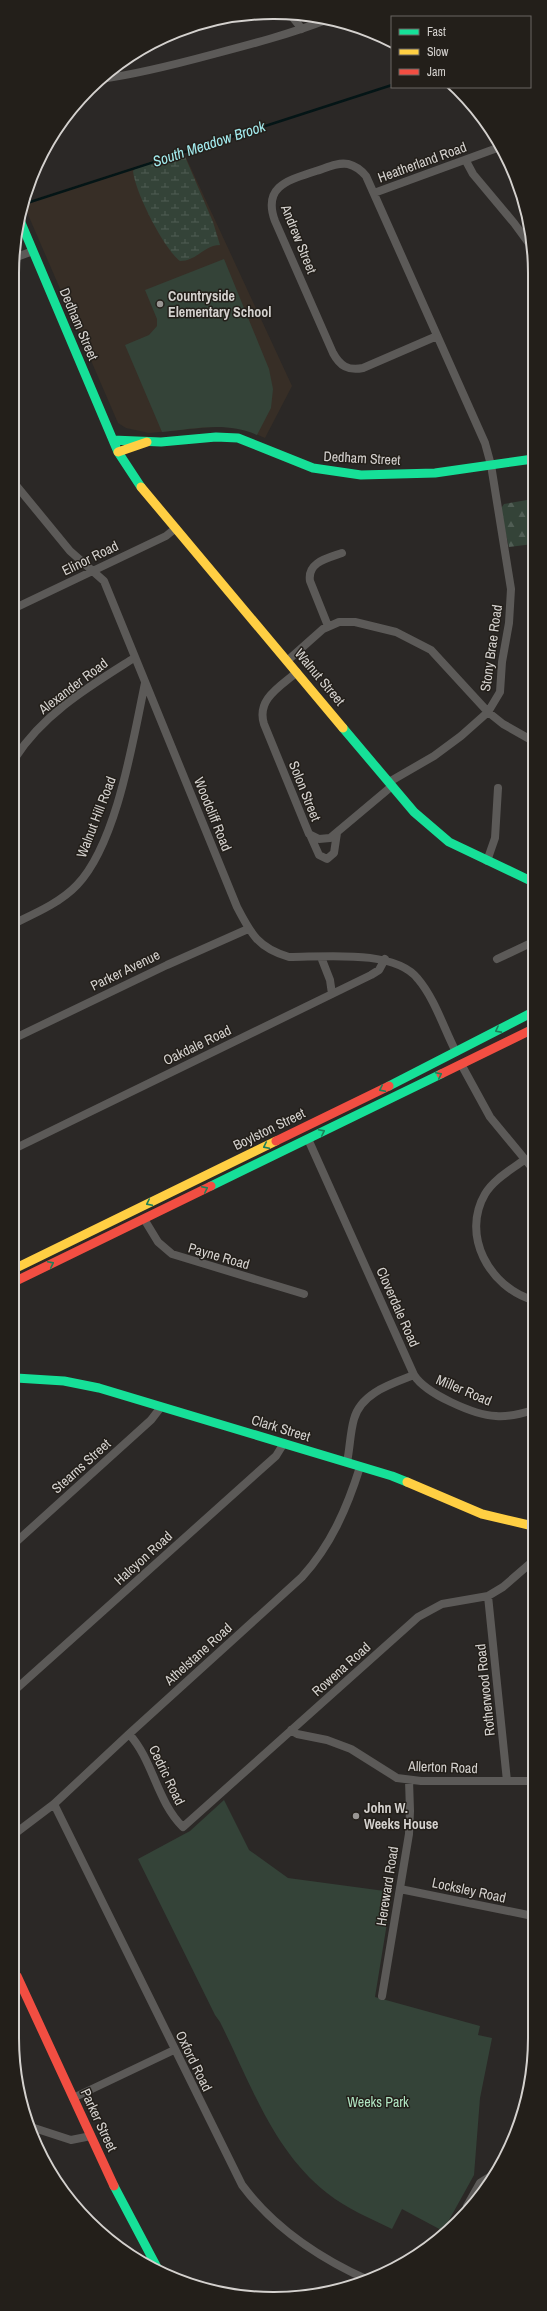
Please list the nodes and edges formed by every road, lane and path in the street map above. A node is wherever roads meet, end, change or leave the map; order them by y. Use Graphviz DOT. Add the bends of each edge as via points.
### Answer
graph roads {
  1 [pos="295,20"];
  2 [pos="318,23"];
  3 [pos="302,29"];
  4 [pos="115,75"];
  5 [pos="495,148"];
  6 [pos="466,160"];
  7 [pos="374,193"];
  8 [pos="23,228"];
  9 [pos="526,239"];
  10 [pos="33,251"];
  11 [pos="20,256"];
  12 [pos="438,336"];
  13 [pos="113,440"];
  14 [pos="147,442"];
  15 [pos="118,452"];
  16 [pos="528,460"];
  17 [pos="491,465"];
  18 [pos="19,489"];
  19 [pos="176,528"];
  20 [pos="342,553"];
  21 [pos="94,572"];
  22 [pos="19,606"];
  23 [pos="328,626"];
  24 [pos="134,658"];
  25 [pos="287,661"];
  26 [pos="297,672"];
  27 [pos="144,683"];
  28 [pos="488,712"];
  29 [pos="528,738"];
  30 [pos="19,753"];
  31 [pos="391,784"];
  32 [pos="498,788"];
  33 [pos="337,833"];
  34 [pos="312,837"];
  35 [pos="488,861"];
  36 [pos="528,880"];
  37 [pos="19,921"];
  38 [pos="248,929"];
  39 [pos="528,944"];
  40 [pos="321,957"];
  41 [pos="385,959"];
  42 [pos="497,959"];
  43 [pos="332,994"];
  44 [pos="528,1015"];
  45 [pos="528,1031"];
  46 [pos="19,1036"];
  47 [pos="456,1052"];
  48 [pos="461,1064"];
  49 [pos="308,1138"];
  50 [pos="19,1147"];
  51 [pos="524,1160"];
  52 [pos="528,1164"];
  53 [pos="144,1219"];
  54 [pos="19,1266"];
  55 [pos="19,1280"];
  56 [pos="304,1294"];
  57 [pos="528,1298"];
  58 [pos="414,1375"];
  59 [pos="19,1378"];
  60 [pos="161,1407"];
  61 [pos="528,1411"];
  62 [pos="284,1443"];
  63 [pos="347,1462"];
  64 [pos="360,1467"];
  65 [pos="528,1525"];
  66 [pos="19,1539"];
  67 [pos="528,1565"];
  68 [pos="488,1596"];
  69 [pos="19,1686"];
  70 [pos="292,1730"];
  71 [pos="129,1734"];
  72 [pos="409,1780"];
  73 [pos="507,1781"];
  74 [pos="528,1781"];
  75 [pos="54,1804"];
  76 [pos="183,1827"];
  77 [pos="19,1830"];
  78 [pos="400,1889"];
  79 [pos="528,1915"];
  80 [pos="19,1980"];
  81 [pos="382,1996"];
  82 [pos="174,2050"];
  83 [pos="73,2098"];
  84 [pos="36,2129"];
  85 [pos="91,2136"];
  86 [pos="484,2181"];
  87 [pos="475,2192"];
  88 [pos="154,2262"];
  89 [pos="360,2276"];
  1 -- 3 [label="street"];
  2 -- 3 [label="street"];
  3 -- 4 [label="street" via="182,63"];
  5 -- 6 [label="street, Heatherland Road"];
  6 -- 7 [label="street, Heatherland Road"];
  6 -- 9 [label="street" via="473,174"];
  7 -- 12 [label="street, Andrew Street"];
  7 -- 12 [label="street, Andrew Street" via="359,168 350,164 338,164 281,185 274,194 271,210 333,353 342,366 352,369 363,368"];
  8 -- 10 [label="main road, Dedham Street"];
  10 -- 11 [label="street"];
  10 -- 13 [label="main road, Dedham Street"];
  12 -- 17 [label="street, Andrew Street" via="485,443"];
  13 -- 14 [label="main road, Dedham Street" via="127,438"];
  13 -- 15 [label="main road, Dedham Street"];
  14 -- 15 [label="main road, Dedham Street"];
  14 -- 17 [label="main road, Dedham Street" via="236,438 310,468 343,474 419,474"];
  15 -- 19 [label="main road, Walnut Street" via="138,484"];
  16 -- 17 [label="main road, Dedham Street"];
  17 -- 28 [label="street, Stony Brae Road" via="508,565 511,600 500,692"];
  18 -- 21 [label="street, Woodcliff Road" via="70,551"];
  19 -- 21 [label="street, Elinor Road" via="166,536"];
  19 -- 25 [label="main road, Walnut Street"];
  20 -- 23 [label="street" via="316,563 310,573 315,594"];
  21 -- 22 [label="street, Elinor Road"];
  21 -- 24 [label="street, Woodcliff Road" via="104,581"];
  23 -- 25 [label="street"];
  23 -- 28 [label="street" via="339,622 355,622 396,632 415,640 440,659"];
  24 -- 27 [label="street, Woodcliff Road"];
  24 -- 30 [label="street, Alexander Road" via="57,711 34,733"];
  25 -- 26 [label="main road, Walnut Street"];
  26 -- 31 [label="main road, Walnut Street"];
  26 -- 34 [label="street, Solon Street" via="268,697 261,712 303,823"];
  27 -- 37 [label="street, Walnut Hill Road" via="126,772 104,839 90,869 62,899"];
  27 -- 38 [label="street, Woodcliff Road"];
  28 -- 29 [label="street"];
  28 -- 31 [label="street, Stony Brae Road" via="440,751"];
  31 -- 33 [label="street, Solon Street"];
  31 -- 35 [label="main road, Walnut Street" via="414,812 435,831 450,842"];
  32 -- 35 [label="street" via="495,838"];
  33 -- 34 [label="street, Solon Street" via="326,839"];
  33 -- 34 [label="street" via="334,853 327,859 319,855"];
  35 -- 36 [label="main road, Walnut Street"];
  38 -- 40 [label="street, Woodcliff Road" via="264,947 275,953"];
  38 -- 46 [label="street, Parker Avenue"];
  39 -- 42 [label="street"];
  40 -- 41 [label="street, Woodcliff Road"];
  40 -- 43 [label="street" via="330,980"];
  41 -- 43 [label="street, Oakdale Road" via="375,972"];
  41 -- 47 [label="street, Woodcliff Road" via="403,966 418,978"];
  43 -- 50 [label="street, Oakdale Road"];
  44 -- 47 [label="main road, Boylston Street, one-way"];
  45 -- 48 [label="main road, Boylston Street"];
  47 -- 54 [label="main road, Boylston Street, one-way"];
  49 -- 48 [label="main road, Boylston Street, one-way"];
  48 -- 51 [label="street" via="484,1108"];
  53 -- 49 [label="main road, Boylston Street, one-way"];
  49 -- 58 [label="street, Cloverdale Road"];
  51 -- 52 [label="street"];
  51 -- 57 [label="street" via="497,1180 485,1193 477,1212 476,1234 483,1258 496,1275 516,1292"];
  55 -- 53 [label="main road, Boylston Street, one-way"];
  53 -- 56 [label="street, Payne Road" via="158,1242 172,1254"];
  58 -- 61 [label="street, Miller Road" via="430,1391 488,1415 513,1415"];
  58 -- 63 [label="street" via="382,1388 359,1408 352,1425"];
  59 -- 60 [label="main road, Clark Street" via="79,1383"];
  60 -- 62 [label="main road, Clark Street"];
  60 -- 66 [label="street, Stearns Street" via="151,1420"];
  62 -- 63 [label="main road, Clark Street"];
  62 -- 69 [label="street, Halcyon Road" via="276,1456"];
  63 -- 64 [label="main road, Clark Street"];
  64 -- 65 [label="main road, Clark Street" via="408,1482 482,1514"];
  64 -- 71 [label="street, Athelstane Road" via="345,1513 308,1570"];
  67 -- 68 [label="street, Rowena Road"];
  68 -- 70 [label="street, Rowena Road" via="449,1602 423,1614"];
  68 -- 73 [label="street, Rotherwood Road"];
  70 -- 72 [label="street, Allerton Road" via="297,1734 327,1740 347,1748 373,1761 392,1775"];
  70 -- 76 [label="street, Rowena Road"];
  71 -- 75 [label="street, Athelstane Road"];
  71 -- 76 [label="street, Cedric Road" via="137,1744 171,1814"];
  72 -- 73 [label="street, Allerton Road"];
  72 -- 78 [label="street, Hereward Road" via="410,1818"];
  73 -- 74 [label="street, Allerton Road"];
  75 -- 77 [label="street, Athelstane Road"];
  75 -- 82 [label="street, Oxford Road"];
  78 -- 79 [label="street, Locksley Road"];
  78 -- 81 [label="street, Hereward Road"];
  80 -- 83 [label="main road, Parker Street"];
  82 -- 83 [label="street"];
  82 -- 89 [label="street, Oxford Road" via="230,2165 249,2194 281,2226 308,2247 335,2265"];
  83 -- 85 [label="main road, Parker Street"];
  84 -- 85 [label="street" via="71,2140"];
  85 -- 88 [label="main road, Parker Street" via="128,2216"];
  86 -- 87 [label="street"];
}
